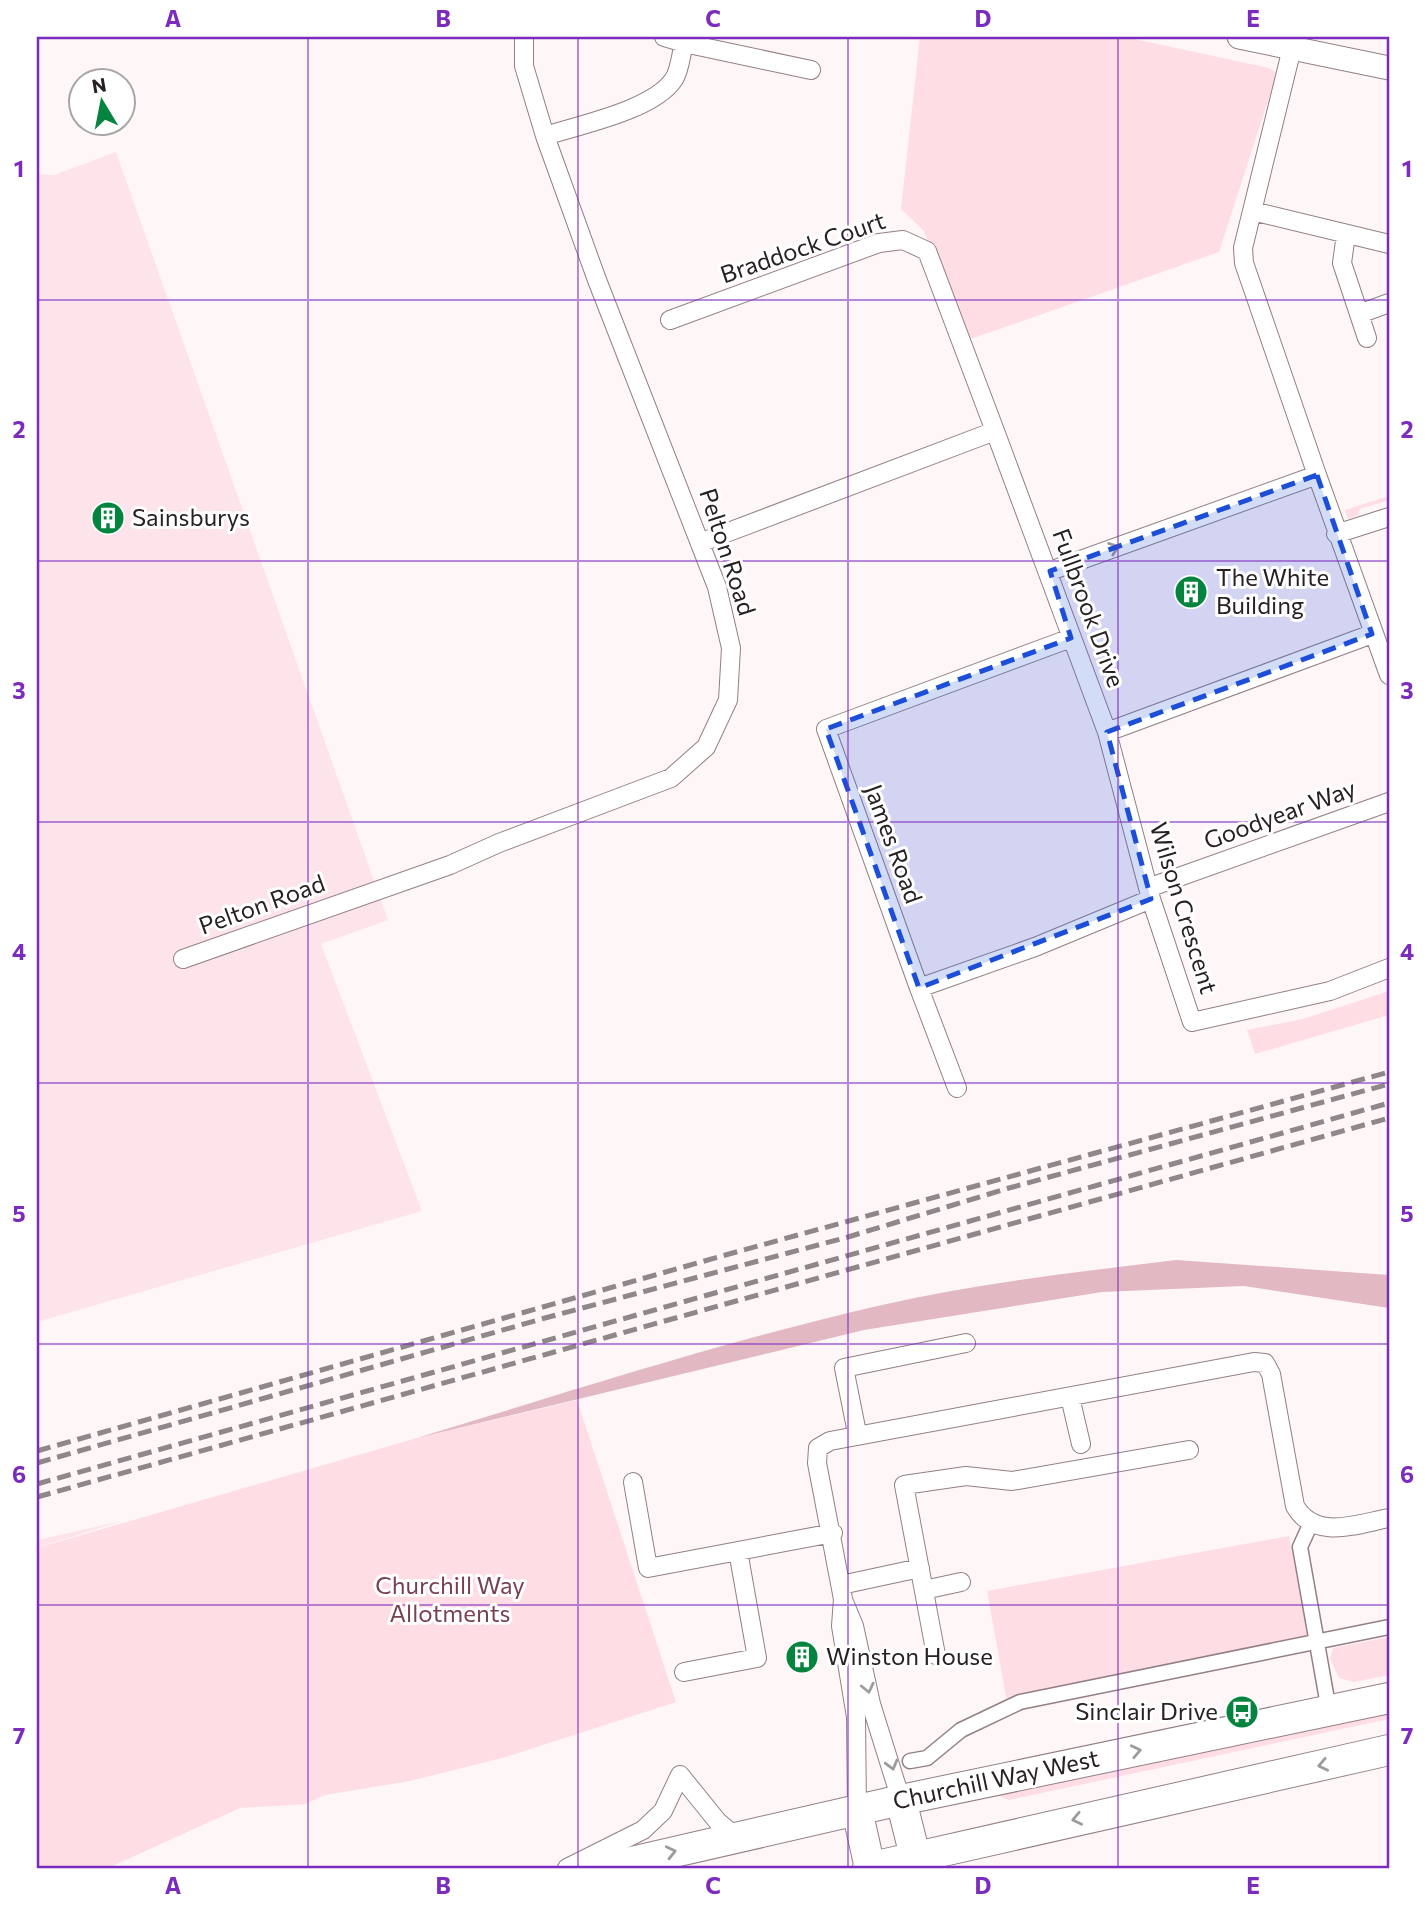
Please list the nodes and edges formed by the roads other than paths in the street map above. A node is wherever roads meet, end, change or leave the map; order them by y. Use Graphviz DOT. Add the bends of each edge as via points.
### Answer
graph roads {
  1 [pos="524,37"];
  2 [pos="664,37"];
  3 [pos="1238,37"];
  4 [pos="684,43"];
  5 [pos="1292,48"];
  6 [pos="1389,68"];
  7 [pos="811,70"];
  8 [pos="545,136"];
  9 [pos="1252,211"];
  10 [pos="1346,234"];
  11 [pos="1389,244"];
  12 [pos="1389,303"];
  13 [pos="1359,314"];
  14 [pos="670,320"];
  15 [pos="1367,338"];
  16 [pos="995,431"];
  17 [pos="1317,475"];
  18 [pos="1389,517"];
  19 [pos="1336,534"];
  20 [pos="702,542"];
  21 [pos="1049,571"];
  22 [pos="1372,634"];
  23 [pos="1071,638"];
  24 [pos="1389,675"];
  25 [pos="1107,732"];
  26 [pos="1389,802"];
  27 [pos="1149,894"];
  28 [pos="183,959"];
  29 [pos="1389,968"];
  30 [pos="919,988"];
  31 [pos="957,1088"];
  32 [pos="967,1343"];
  33 [pos="1070,1397"];
  34 [pos="857,1433"];
  35 [pos="1081,1444"];
  36 [pos="1189,1450"];
  37 [pos="633,1482"];
  38 [pos="1389,1518"];
  39 [pos="1311,1523"];
  40 [pos="833,1533"];
  41 [pos="738,1551"];
  42 [pos="920,1569"];
  43 [pos="961,1582"];
  44 [pos="924,1590"];
  45 [pos="842,1592"];
  46 [pos="1389,1627"];
  47 [pos="1316,1642"];
  48 [pos="936,1655"];
  49 [pos="684,1672"];
  50 [pos="1389,1698"];
  51 [pos="1329,1711"];
  52 [pos="1389,1750"];
  53 [pos="911,1760"];
  54 [pos="901,1800"];
  55 [pos="857,1810"];
  56 [pos="736,1837"];
  57 [pos="915,1856"];
  58 [pos="567,1868"];
  59 [pos="604,1868"];
  60 [pos="869,1868"];
  1 -- 8 [label="street, Pelton Road" via="524,66"];
  2 -- 4 [label="street"];
  3 -- 5 [label="street"];
  4 -- 7 [label="street"];
  4 -- 8 [label="street" via="675,78 660,93 637,106"];
  5 -- 6 [label="street"];
  5 -- 9 [label="street"];
  8 -- 20 [label="street, Pelton Road"];
  9 -- 10 [label="street"];
  9 -- 17 [label="street" via="1244,263"];
  10 -- 11 [label="street"];
  10 -- 13 [label="street" via="1342,263"];
  12 -- 13 [label="street"];
  13 -- 15 [label="street"];
  14 -- 16 [label="street, Braddock Court" via="879,243 904,240 927,251"];
  16 -- 20 [label="street"];
  16 -- 21 [label="street, Fullbrook Drive"];
  17 -- 19 [label="street"];
  21 -- 17 [label="street, one-way"];
  18 -- 19 [label="street"];
  19 -- 22 [label="street"];
  20 -- 28 [label="street, Pelton Road" via="718,587 731,648 728,700 706,747 671,779 450,865"];
  21 -- 23 [label="street, Fullbrook Drive"];
  22 -- 24 [label="street"];
  22 -- 25 [label="street"];
  23 -- 25 [label="street, Fullbrook Drive"];
  23 -- 30 [label="street, James Road" via="826,729"];
  25 -- 27 [label="street, Wilson Crescent"];
  26 -- 27 [label="street, Goodyear Way"];
  27 -- 29 [label="street, Wilson Crescent" via="1192,1022 1330,991"];
  27 -- 30 [label="street" via="1035,947"];
  30 -- 31 [label="street"];
  32 -- 34 [label="street" via="844,1368"];
  33 -- 34 [label="street"];
  33 -- 35 [label="street"];
  33 -- 39 [label="street" via="1265,1363 1271,1374 1295,1506"];
  34 -- 40 [label="street" via="818,1448 819,1478"];
  36 -- 42 [label="street" via="1012,1481 966,1476 904,1485"];
  37 -- 41 [label="street" via="648,1568"];
  38 -- 39 [label="street" via="1322,1529"];
  39 -- 47 [label="street" via="1300,1547"];
  40 -- 41 [label="street"];
  40 -- 45 [label="street"];
  41 -- 49 [label="street" via="757,1658"];
  42 -- 44 [label="street"];
  42 -- 45 [label="street"];
  43 -- 44 [label="street"];
  44 -- 48 [label="street"];
  45 -- 54 [label="street, one-way"];
  45 -- 55 [label="street" via="841,1626 856,1717"];
  46 -- 47 [label="street"];
  47 -- 51 [label="street"];
  47 -- 53 [label="street" via="1020,1702 961,1730 927,1758"];
  50 -- 51 [label="main road, Churchill Way West"];
  54 -- 51 [label="main road, Churchill Way West, one-way"];
  52 -- 57 [label="main road, one-way"];
  54 -- 55 [label="main road, Churchill Way West"];
  54 -- 57 [label="main road"];
  55 -- 56 [label="main road, Churchill Way West"];
  55 -- 60 [label="main road"];
  56 -- 58 [label="street" via="680,1775 663,1811 643,1830"];
  59 -- 56 [label="main road, Churchill Way West, one-way"];
  57 -- 60 [label="main road"];
}
